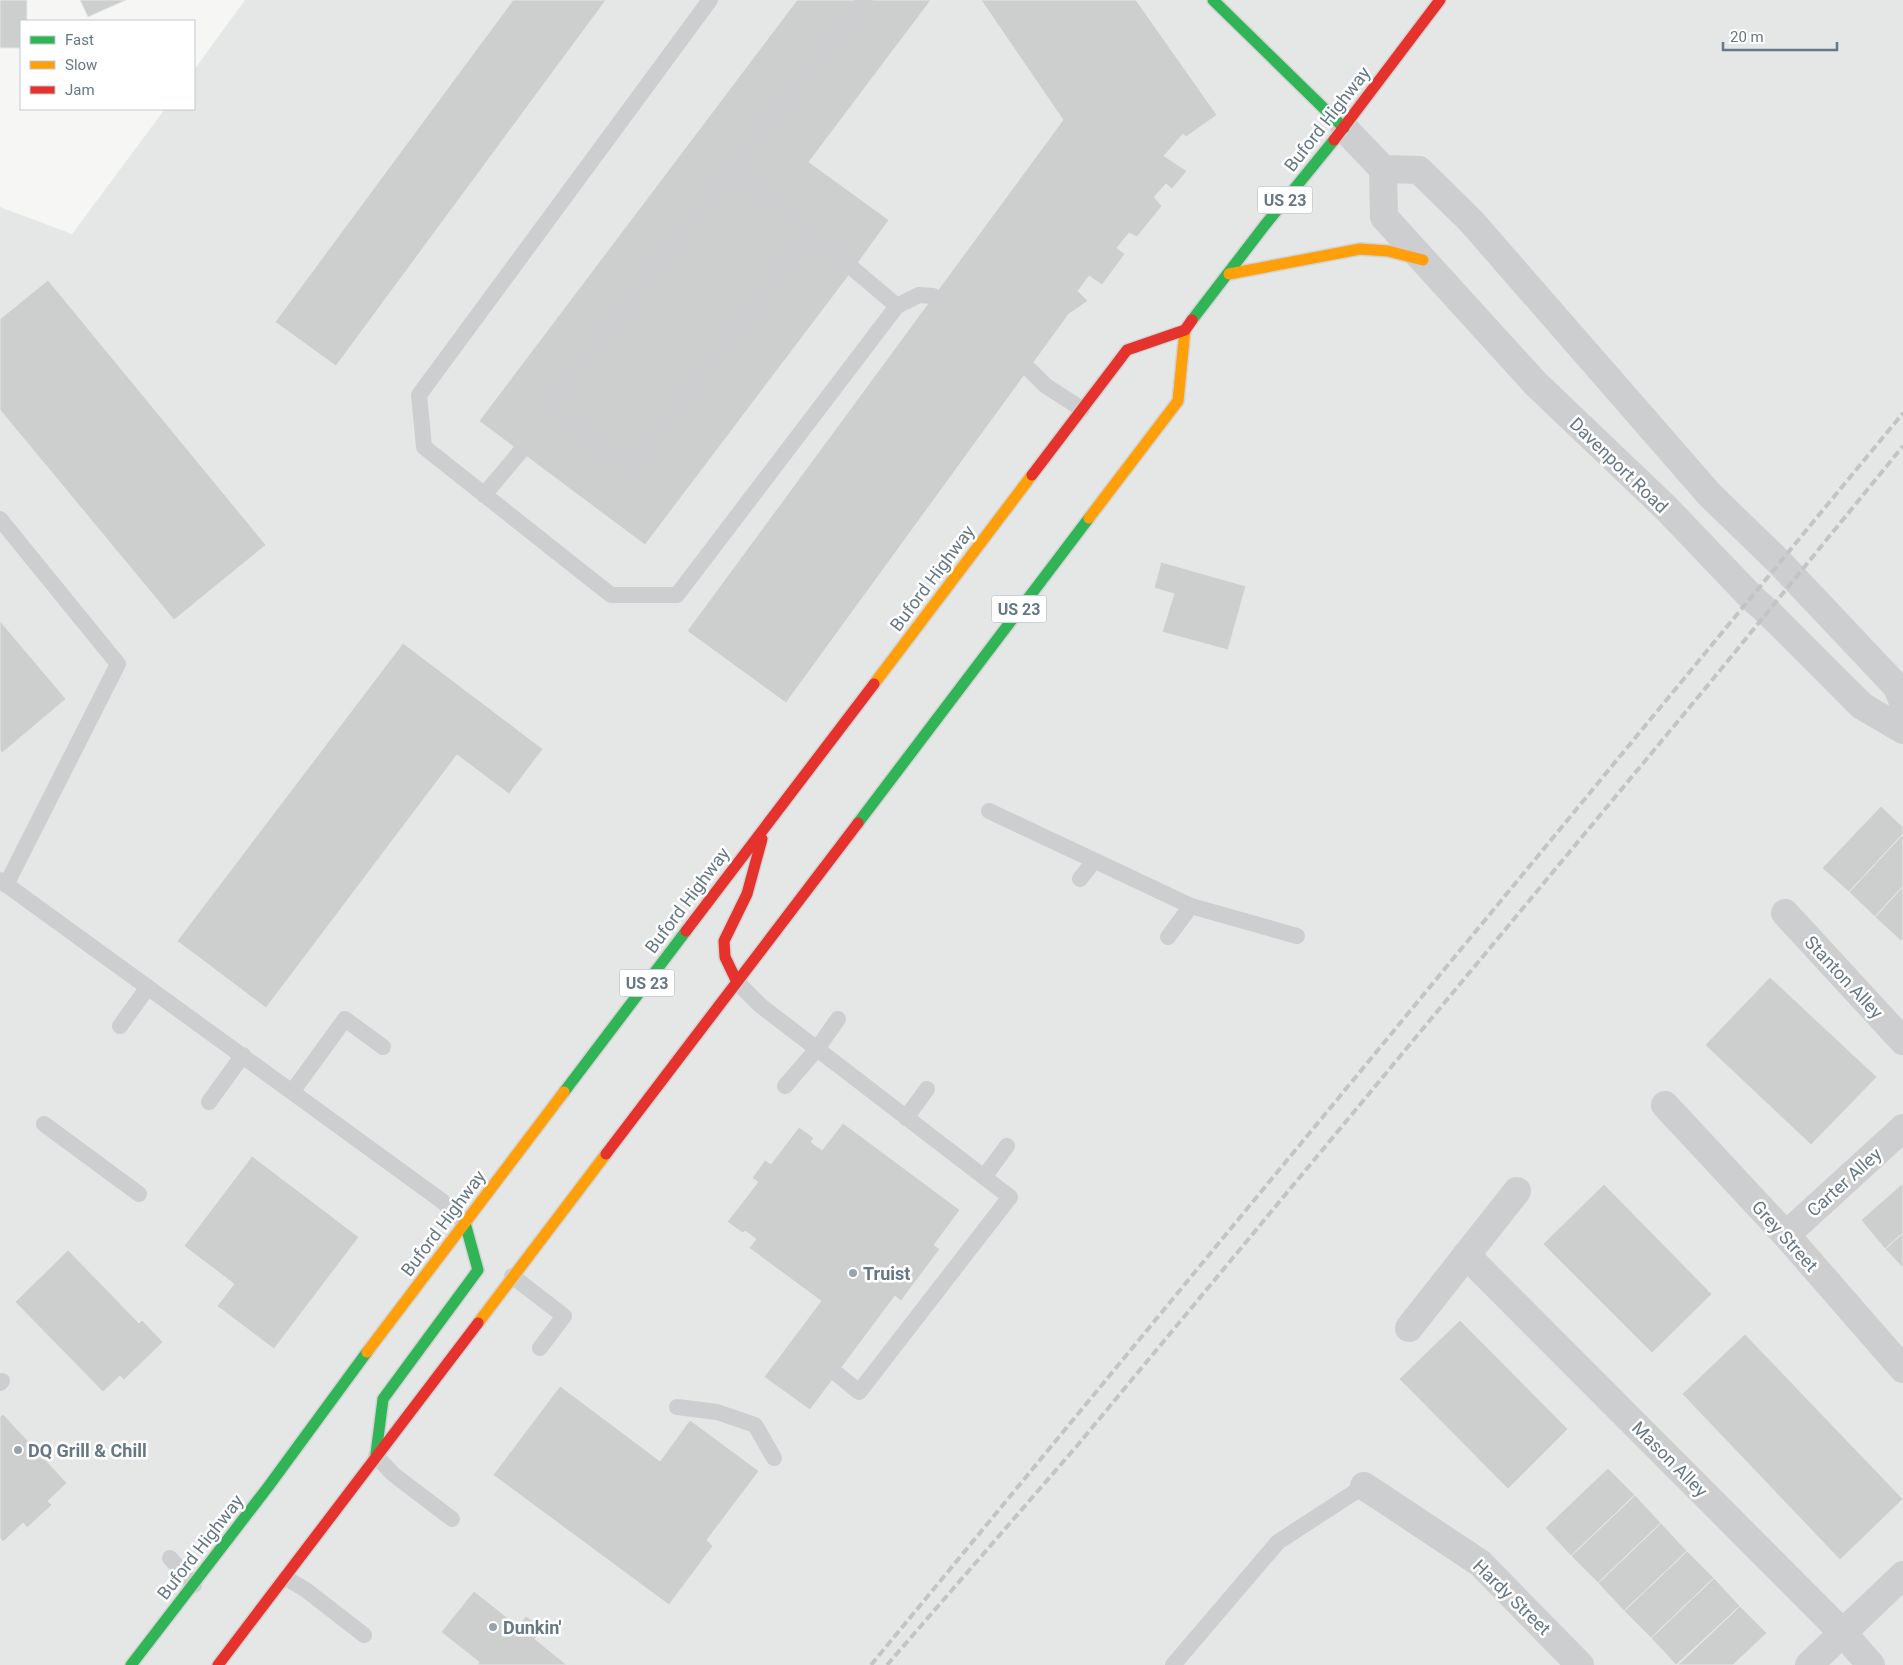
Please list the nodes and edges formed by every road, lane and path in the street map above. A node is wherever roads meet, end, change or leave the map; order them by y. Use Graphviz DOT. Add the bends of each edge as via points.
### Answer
graph roads {
  1 [pos="710,0"];
  2 [pos="865,0"];
  3 [pos="1213,0"];
  4 [pos="1440,0"];
  5 [pos="1344,128"];
  6 [pos="733,166"];
  7 [pos="1383,169"];
  8 [pos="809,232"];
  9 [pos="1423,260"];
  10 [pos="1229,274"];
  11 [pos="933,296"];
  12 [pos="897,306"];
  13 [pos="1185,330"];
  14 [pos="1029,369"];
  15 [pos="1082,409"];
  16 [pos="520,452"];
  17 [pos="484,495"];
  18 [pos="0,518"];
  19 [pos="1903,702"];
  20 [pos="1903,730"];
  21 [pos="988,812"];
  22 [pos="766,826"];
  23 [pos="1094,861"];
  24 [pos="1080,879"];
  25 [pos="3,882"];
  26 [pos="1191,906"];
  27 [pos="1785,913"];
  28 [pos="1298,936"];
  29 [pos="1168,937"];
  30 [pos="737,982"];
  31 [pos="148,987"];
  32 [pos="838,1019"];
  33 [pos="120,1026"];
  34 [pos="1903,1041"];
  35 [pos="383,1047"];
  36 [pos="817,1049"];
  37 [pos="243,1055"];
  38 [pos="784,1086"];
  39 [pos="927,1089"];
  40 [pos="292,1092"];
  41 [pos="209,1102"];
  42 [pos="1664,1105"];
  43 [pos="906,1118"];
  44 [pos="44,1124"];
  45 [pos="1903,1128"];
  46 [pos="1007,1146"];
  47 [pos="984,1177"];
  48 [pos="1518,1191"];
  49 [pos="139,1194"];
  50 [pos="465,1223"];
  51 [pos="1786,1235"];
  52 [pos="1466,1255"];
  53 [pos="512,1276"];
  54 [pos="1409,1328"];
  55 [pos="540,1348"];
  56 [pos="1903,1369"];
  57 [pos="837,1374"];
  58 [pos="678,1407"];
  59 [pos="376,1456"];
  60 [pos="774,1458"];
  61 [pos="1364,1486"];
  62 [pos="452,1519"];
  63 [pos="170,1558"];
  64 [pos="1903,1575"];
  65 [pos="286,1578"];
  66 [pos="194,1585"];
  67 [pos="1842,1632"];
  68 [pos="364,1635"];
  69 [pos="222,1664"];
  70 [pos="131,1665"];
  71 [pos="1173,1665"];
  72 [pos="1580,1665"];
  73 [pos="1808,1665"];
  74 [pos="1871,1665"];
  1 -- 17 [label="lane" via="419,395 424,447"];
  2 -- 6 [label="lane"];
  3 -- 5 [label="main road"];
  4 -- 5 [label="main road, Buford Highway / US 23"];
  5 -- 7 [label="street"];
  5 -- 10 [label="main road, Buford Highway / US 23"];
  6 -- 8 [label="lane"];
  6 -- 8 [label="lane" via="549,406 630,470"];
  7 -- 9 [label="street, Davenport Road" via="1384,217"];
  7 -- 19 [label="street" via="1419,170 1471,221 1709,494 1780,563 1897,687"];
  8 -- 12 [label="lane"];
  9 -- 10 [label="main road" via="1388,251 1360,249"];
  9 -- 20 [label="street, Davenport Road" via="1536,384 1668,510 1862,706"];
  10 -- 13 [label="main road, Buford Highway / US 23"];
  11 -- 12 [label="lane" via="919,295"];
  12 -- 17 [label="lane" via="678,595 611,595"];
  13 -- 15 [label="main road, Buford Highway / US 23" via="1127,350"];
  13 -- 30 [label="main road, US 23" via="1178,401"];
  14 -- 15 [label="lane" via="1046,386"];
  15 -- 22 [label="main road, Buford Highway / US 23"];
  16 -- 17 [label="lane"];
  18 -- 25 [label="lane" via="118,664"];
  21 -- 23 [label="lane"];
  22 -- 30 [label="main road" via="747,894 724,941 724,954"];
  22 -- 50 [label="main road, Buford Highway / US 23"];
  23 -- 24 [label="lane"];
  23 -- 26 [label="lane"];
  25 -- 31 [label="lane"];
  26 -- 28 [label="lane"];
  26 -- 29 [label="lane"];
  27 -- 34 [label="street, Stanton Alley"];
  30 -- 36 [label="lane" via="761,1006"];
  30 -- 53 [label="main road, US 23"];
  31 -- 33 [label="lane"];
  31 -- 37 [label="lane"];
  32 -- 36 [label="lane"];
  35 -- 40 [label="lane" via="345,1019"];
  36 -- 38 [label="lane"];
  36 -- 43 [label="lane"];
  37 -- 40 [label="lane"];
  37 -- 41 [label="lane"];
  39 -- 43 [label="lane"];
  40 -- 50 [label="lane" via="442,1201"];
  42 -- 51 [label="street, Grey Street"];
  43 -- 47 [label="lane"];
  44 -- 49 [label="lane"];
  45 -- 51 [label="street, Carter Alley"];
  46 -- 47 [label="lane"];
  47 -- 57 [label="lane" via="1010,1197 858,1392"];
  48 -- 52 [label="street"];
  50 -- 59 [label="main road" via="478,1270 383,1399"];
  50 -- 66 [label="main road, Buford Highway / US 23"];
  51 -- 56 [label="street, Grey Street"];
  52 -- 54 [label="street"];
  52 -- 67 [label="street, Mason Alley"];
  53 -- 55 [label="lane" via="564,1316"];
  53 -- 59 [label="main road, US 23"];
  58 -- 60 [label="lane" via="717,1412 756,1425"];
  59 -- 62 [label="lane" via="393,1474"];
  59 -- 65 [label="main road, US 23"];
  61 -- 71 [label="lane" via="1278,1542"];
  61 -- 72 [label="street, Hardy Street" via="1480,1563"];
  63 -- 66 [label="lane"];
  64 -- 67 [label="street"];
  65 -- 68 [label="lane"];
  65 -- 69 [label="main road, US 23"];
  66 -- 70 [label="main road, Buford Highway / US 23"];
  67 -- 73 [label="street"];
  67 -- 74 [label="street, Mason Alley"];
}
